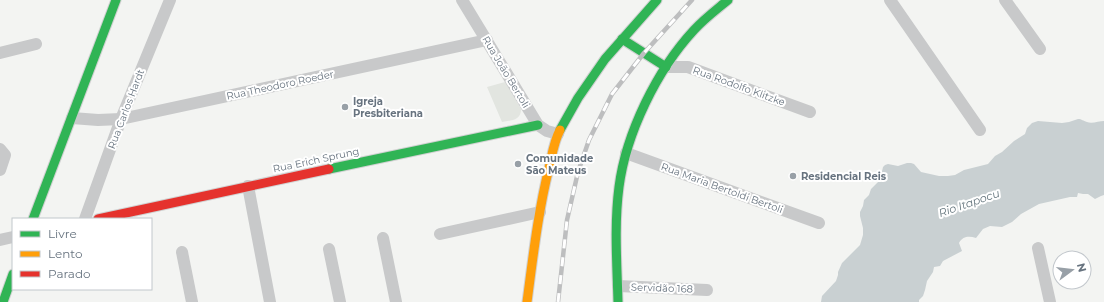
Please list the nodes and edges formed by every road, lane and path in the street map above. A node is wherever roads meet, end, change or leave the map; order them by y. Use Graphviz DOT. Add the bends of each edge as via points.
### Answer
graph roads {
  1 [pos="116,0"];
  2 [pos="170,0"];
  3 [pos="462,0"];
  4 [pos="656,0"];
  5 [pos="728,0"];
  6 [pos="890,0"];
  7 [pos="1005,0"];
  8 [pos="622,39"];
  9 [pos="487,40"];
  10 [pos="36,44"];
  11 [pos="1040,49"];
  12 [pos="0,53"];
  13 [pos="666,67"];
  14 [pos="810,112"];
  15 [pos="72,118"];
  16 [pos="121,119"];
  17 [pos="538,126"];
  18 [pos="980,130"];
  19 [pos="558,134"];
  20 [pos="2,152"];
  21 [pos="626,153"];
  22 [pos="0,170"];
  23 [pos="248,186"];
  24 [pos="540,212"];
  25 [pos="33,218"];
  26 [pos="85,218"];
  27 [pos="103,218"];
  28 [pos="819,223"];
  29 [pos="440,234"];
  30 [pos="12,237"];
  31 [pos="382,238"];
  32 [pos="0,240"];
  33 [pos="1038,248"];
  34 [pos="329,249"];
  35 [pos="182,252"];
  36 [pos="12,277"];
  37 [pos="618,286"];
  38 [pos="707,290"];
  39 [pos="3,302"];
  40 [pos="192,302"];
  41 [pos="270,302"];
  42 [pos="340,302"];
  43 [pos="396,302"];
  44 [pos="528,302"];
  45 [pos="618,302"];
  46 [pos="1050,302"];
  1 -- 15 [label="main road"];
  2 -- 16 [label="street, Rua Carlos Hardt"];
  3 -- 9 [label="street, Rua João Bertoli"];
  4 -- 8 [label="main road"];
  5 -- 13 [label="main road" via="691,34"];
  6 -- 18 [label="street"];
  7 -- 11 [label="street"];
  8 -- 13 [label="main road"];
  8 -- 19 [label="main road" via="588,83"];
  9 -- 16 [label="street, Rua Theodoro Roeder"];
  9 -- 17 [label="street, Rua João Bertoli"];
  10 -- 12 [label="street"];
  13 -- 14 [label="street, Rua Rodolfo Klitzke" via="688,67"];
  13 -- 21 [label="main road" via="635,126"];
  15 -- 16 [label="street, Rua Theodoro Roeder"];
  15 -- 25 [label="main road"];
  16 -- 26 [label="street, Rua Carlos Hardt"];
  17 -- 19 [label="street"];
  17 -- 23 [label="main road, Rua Erich Sprung"];
  19 -- 24 [label="main road" via="549,164"];
  20 -- 22 [label="street"];
  21 -- 28 [label="street, Rua Maria Bertoldi Bertoli"];
  21 -- 37 [label="main road" via="619,187"];
  23 -- 27 [label="main road, Rua Erich Sprung"];
  23 -- 41 [label="street"];
  24 -- 29 [label="street"];
  24 -- 44 [label="main road"];
  30 -- 32 [label="street"];
  31 -- 43 [label="street"];
  33 -- 46 [label="street"];
  34 -- 42 [label="street"];
  35 -- 40 [label="street"];
  36 -- 39 [label="main road"];
  37 -- 38 [label="street, Servidão 168"];
  37 -- 45 [label="main road"];
}
